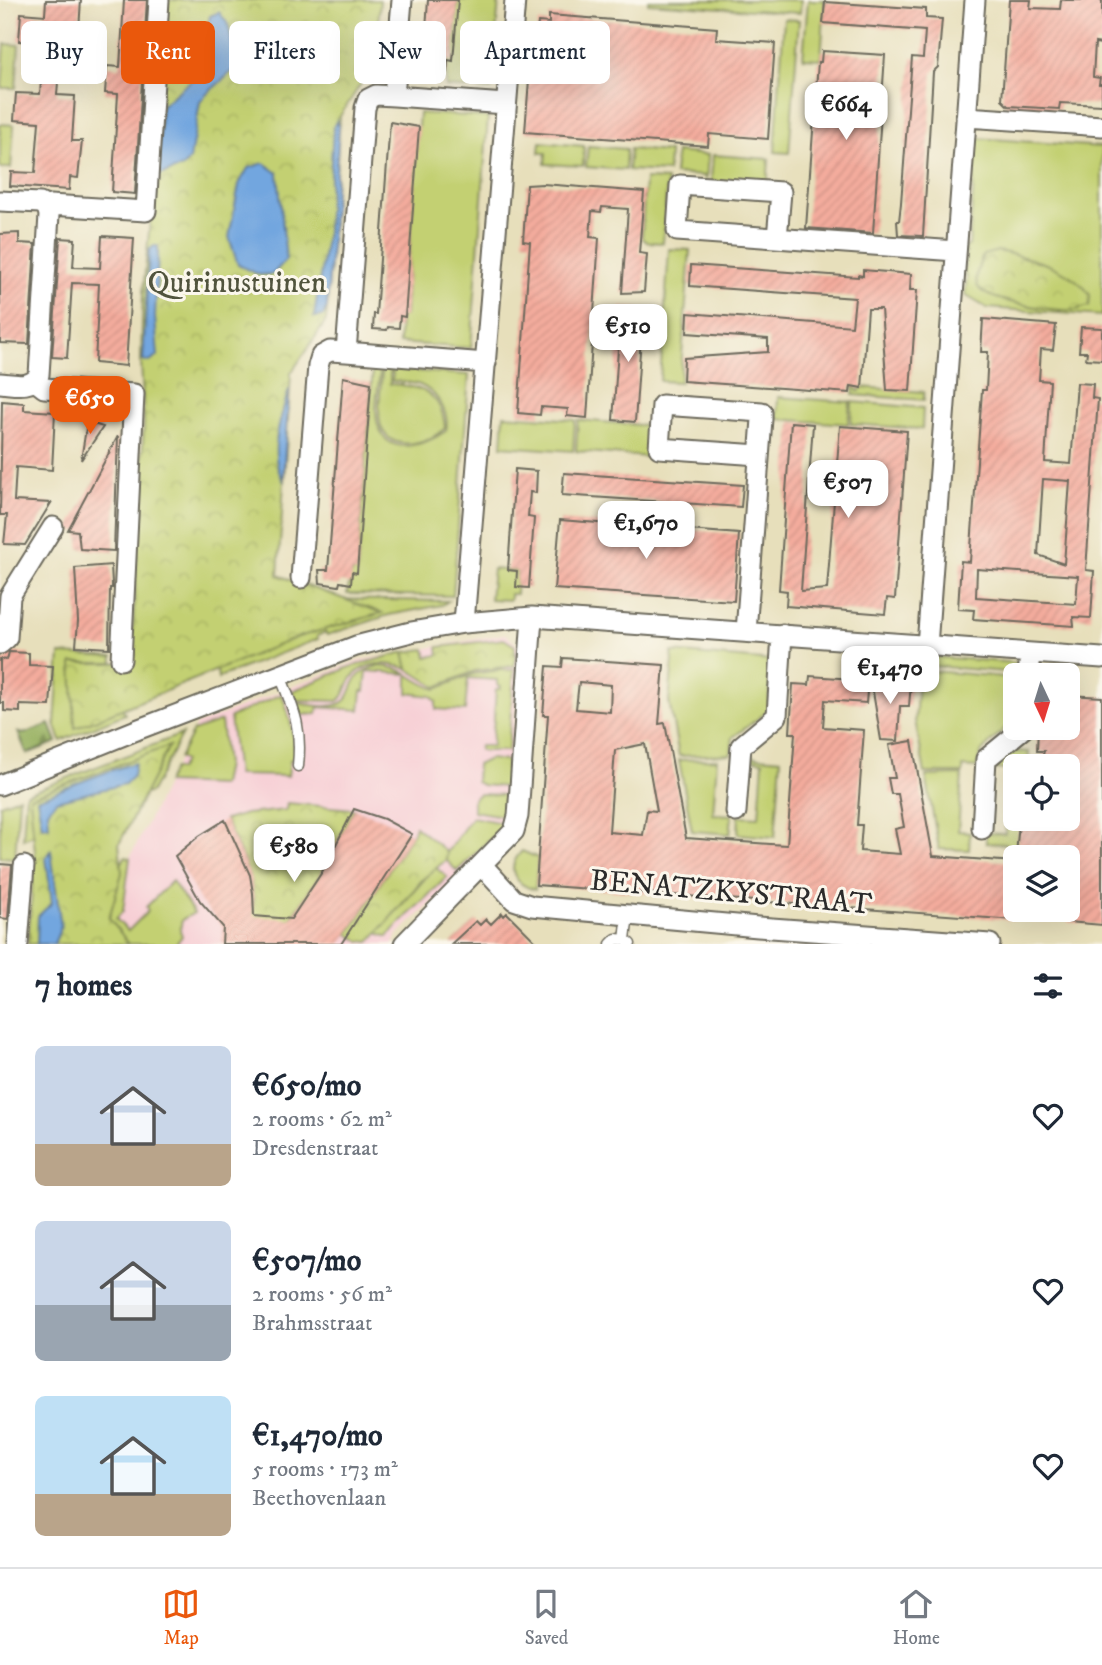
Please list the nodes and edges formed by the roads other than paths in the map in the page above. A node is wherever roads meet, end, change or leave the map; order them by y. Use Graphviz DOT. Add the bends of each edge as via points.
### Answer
graph roads {
  1 [pos="159,0"];
  2 [pos="401,0"];
  3 [pos="515,0"];
  4 [pos="975,0"];
  5 [pos="394,96"];
  6 [pos="506,104"];
  7 [pos="966,117"];
  8 [pos="1102,126"];
  9 [pos="0,201"];
  10 [pos="47,207"];
  11 [pos="777,238"];
  12 [pos="956,251"];
  13 [pos="346,352"];
  14 [pos="486,363"];
  15 [pos="35,381"];
  16 [pos="0,383"];
  17 [pos="759,455"];
  18 [pos="53,527"];
  19 [pos="301,578"];
  20 [pos="532,617"];
  21 [pos="464,623"];
  22 [pos="746,632"];
  23 [pos="782,634"];
  24 [pos="0,644"];
  25 [pos="927,646"];
  26 [pos="1030,653"];
  27 [pos="1102,658"];
  28 [pos="121,660"];
  29 [pos="1029,663"];
  30 [pos="280,675"];
  31 [pos="1009,740"];
  32 [pos="298,766"];
  33 [pos="0,786"];
  34 [pos="736,811"];
  35 [pos="982,829"];
  36 [pos="482,865"];
  37 [pos="24,866"];
  38 [pos="628,913"];
  39 [pos="758,936"];
  40 [pos="628,942"];
  41 [pos="18,944"];
  42 [pos="404,944"];
  43 [pos="611,944"];
  44 [pos="990,944"];
  1 -- 10 [label="street" via="146,211"];
  2 -- 5 [label="street"];
  3 -- 6 [label="street"];
  4 -- 7 [label="street"];
  5 -- 6 [label="street"];
  5 -- 13 [label="street" via="368,99 365,108"];
  6 -- 14 [label="street"];
  7 -- 8 [label="street"];
  7 -- 12 [label="street"];
  9 -- 10 [label="street"];
  10 -- 15 [label="street" via="39,375"];
  11 -- 11 [label="street" via="781,192 680,185 677,231"];
  11 -- 12 [label="street"];
  12 -- 25 [label="street"];
  13 -- 14 [label="street"];
  13 -- 19 [label="street" via="330,351 321,356 318,366"];
  14 -- 21 [label="street"];
  15 -- 16 [label="street" via="29,385"];
  15 -- 28 [label="street" via="44,388 134,394"];
  17 -- 17 [label="street" via="659,448 662,405 762,412"];
  17 -- 22 [label="street"];
  18 -- 24 [label="street" via="10,596 7,638"];
  20 -- 21 [label="street"];
  20 -- 22 [label="street"];
  20 -- 36 [label="street" via="518,816 514,831"];
  21 -- 30 [label="street" via="356,646"];
  22 -- 23 [label="street"];
  23 -- 25 [label="street"];
  23 -- 34 [label="street" via="777,716 741,746"];
  25 -- 26 [label="street"];
  26 -- 27 [label="street"];
  26 -- 29 [label="street"];
  30 -- 32 [label="lane" via="301,739"];
  30 -- 33 [label="street"];
  31 -- 35 [label="street" via="986,759"];
  36 -- 38 [label="street, BENATZKYSTRAAT" via="514,900 532,906"];
  36 -- 42 [label="street"];
  37 -- 41 [label="street"];
  38 -- 39 [label="street, BENATZKYSTRAAT"];
  38 -- 40 [label="lane"];
  39 -- 44 [label="street, BENATZKYSTRAAT"];
  40 -- 43 [label="lane" via="616,939"];
}
